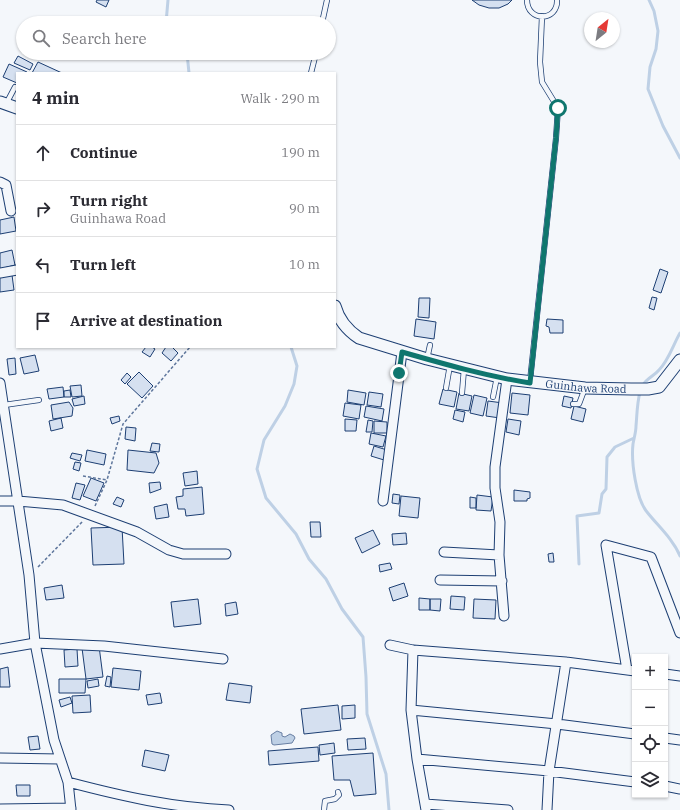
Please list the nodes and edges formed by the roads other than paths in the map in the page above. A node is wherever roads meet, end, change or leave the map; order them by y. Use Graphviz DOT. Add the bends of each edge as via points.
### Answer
graph roads {
  1 [pos="326,0"];
  2 [pos="527,0"];
  3 [pos="557,0"];
  4 [pos="323,16"];
  5 [pos="542,16"];
  6 [pos="314,60"];
  7 [pos="311,72"];
  8 [pos="15,87"];
  9 [pos="3,103"];
  10 [pos="16,108"];
  11 [pos="0,182"];
  12 [pos="11,211"];
  13 [pos="16,270"];
  14 [pos="0,273"];
  15 [pos="336,309"];
  16 [pos="430,345"];
  17 [pos="402,352"];
  18 [pos="427,359"];
  19 [pos="680,360"];
  20 [pos="450,365"];
  21 [pos="464,369"];
  22 [pos="502,378"];
  23 [pos="0,383"];
  24 [pos="530,383"];
  25 [pos="446,388"];
  26 [pos="585,388"];
  27 [pos="462,393"];
  28 [pos="492,397"];
  29 [pos="39,400"];
  30 [pos="573,404"];
  31 [pos="4,405"];
  32 [pos="0,501"];
  33 [pos="18,501"];
  34 [pos="383,501"];
  35 [pos="444,552"];
  36 [pos="226,554"];
  37 [pos="499,555"];
  38 [pos="440,580"];
  39 [pos="502,581"];
  40 [pos="504,616"];
  41 [pos="680,633"];
  42 [pos="35,643"];
  43 [pos="390,645"];
  44 [pos="0,649"];
  45 [pos="413,650"];
  46 [pos="223,659"];
  47 [pos="566,662"];
  48 [pos="631,670"];
  49 [pos="668,674"];
  50 [pos="680,676"];
  51 [pos="411,710"];
  52 [pos="557,724"];
  53 [pos="632,734"];
  54 [pos="668,738"];
  55 [pos="680,740"];
  56 [pos="0,758"];
  57 [pos="60,759"];
  58 [pos="417,760"];
  59 [pos="549,771"];
  60 [pos="68,782"];
  61 [pos="632,782"];
  62 [pos="668,787"];
  63 [pos="680,789"];
  64 [pos="338,792"];
  65 [pos="426,807"];
  66 [pos="0,809"];
  67 [pos="71,809"];
  68 [pos="229,810"];
  69 [pos="324,810"];
  70 [pos="508,810"];
  71 [pos="546,810"];
  1 -- 4 [label="lane"];
  2 -- 5 [label="lane" via="531,12"];
  3 -- 5 [label="lane" via="553,12"];
  5 -- 24 [label="lane" via="542,82 558,108"];
  6 -- 7 [label="lane"];
  8 -- 9 [label="lane"];
  9 -- 10 [label="street"];
  11 -- 12 [label="street" via="6,185"];
  13 -- 14 [label="street"];
  15 -- 17 [label="street, Guinhawa Road" via="342,324 355,336"];
  16 -- 18 [label="lane"];
  17 -- 18 [label="street, Guinhawa Road"];
  17 -- 34 [label="street"];
  18 -- 20 [label="street, Guinhawa Road"];
  19 -- 26 [label="street, Guinhawa Road" via="659,387"];
  20 -- 21 [label="street, Guinhawa Road"];
  20 -- 25 [label="lane"];
  21 -- 22 [label="street, Guinhawa Road"];
  21 -- 27 [label="lane"];
  22 -- 24 [label="street, Guinhawa Road"];
  22 -- 28 [label="lane"];
  22 -- 37 [label="street" via="495,467 500,522"];
  23 -- 31 [label="street"];
  24 -- 26 [label="street, Guinhawa Road"];
  26 -- 30 [label="lane" via="581,402"];
  29 -- 31 [label="lane"];
  31 -- 33 [label="street"];
  32 -- 33 [label="street"];
  33 -- 36 [label="street" via="71,507 137,532 169,550 183,554"];
  33 -- 42 [label="street" via="29,576"];
  35 -- 37 [label="street"];
  37 -- 39 [label="street"];
  38 -- 39 [label="street"];
  39 -- 40 [label="street"];
  41 -- 48 [label="street" via="651,557 606,545"];
  42 -- 44 [label="street"];
  42 -- 46 [label="street" via="104,646"];
  42 -- 57 [label="street" via="48,713"];
  43 -- 45 [label="street"];
  45 -- 47 [label="street"];
  45 -- 51 [label="street"];
  47 -- 48 [label="street"];
  47 -- 52 [label="street"];
  49 -- 50 [label="street"];
  51 -- 52 [label="street"];
  51 -- 58 [label="street"];
  52 -- 53 [label="street"];
  52 -- 59 [label="street"];
  54 -- 55 [label="street"];
  56 -- 57 [label="street"];
  57 -- 60 [label="street"];
  58 -- 59 [label="street"];
  58 -- 65 [label="street"];
  59 -- 61 [label="street"];
  59 -- 71 [label="street"];
  60 -- 67 [label="street"];
  60 -- 68 [label="street" via="145,800"];
  62 -- 63 [label="street"];
  64 -- 69 [label="lane" via="337,797 325,801"];
  65 -- 70 [label="street"];
  66 -- 67 [label="street"];
}
